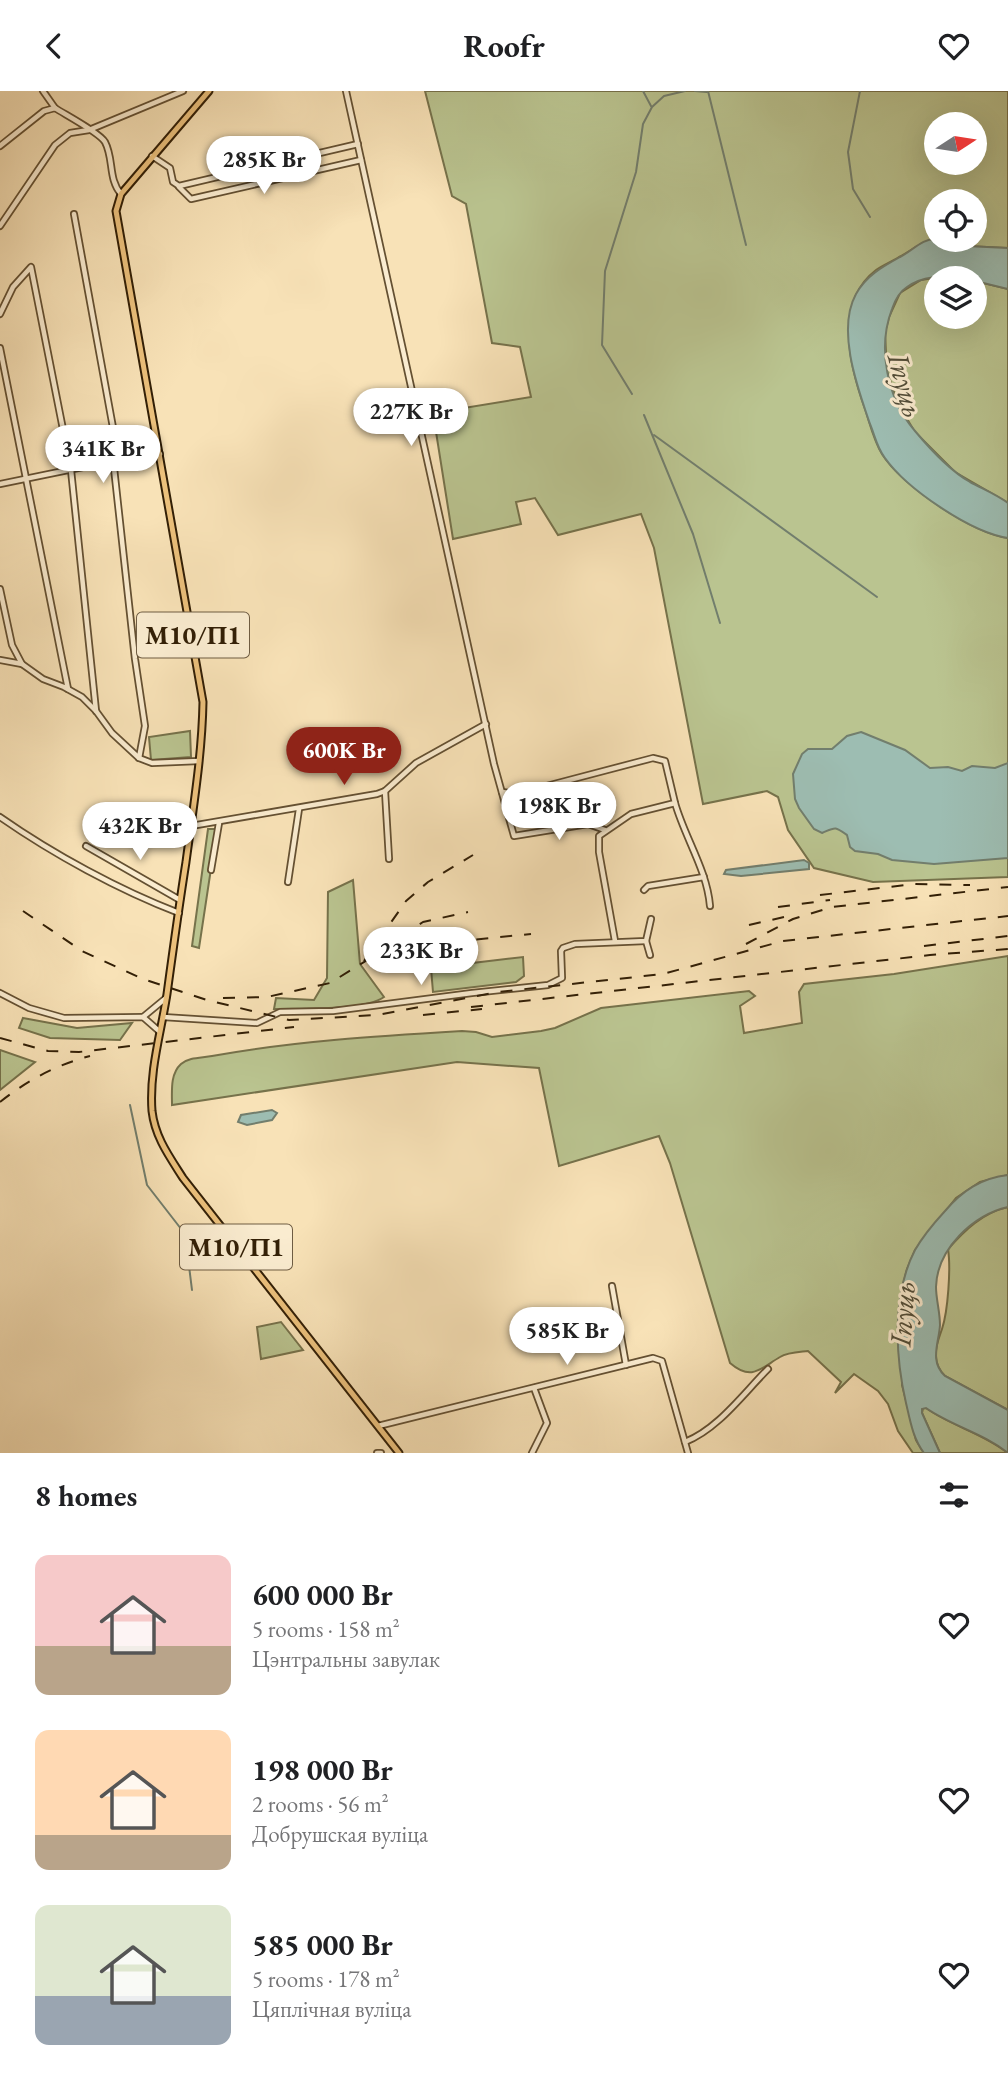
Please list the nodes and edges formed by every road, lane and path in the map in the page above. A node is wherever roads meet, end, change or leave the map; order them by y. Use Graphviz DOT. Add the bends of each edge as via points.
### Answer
graph roads {
  1 [pos="43,91"];
  2 [pos="183,91"];
  3 [pos="209,91"];
  4 [pos="346,91"];
  5 [pos="55,108"];
  6 [pos="89,130"];
  7 [pos="358,144"];
  8 [pos="0,146"];
  9 [pos="152,156"];
  10 [pos="361,160"];
  11 [pos="179,186"];
  12 [pos="121,194"];
  13 [pos="74,214"];
  14 [pos="0,226"];
  15 [pos="0,313"];
  16 [pos="0,348"];
  17 [pos="160,454"];
  18 [pos="117,460"];
  19 [pos="71,470"];
  20 [pos="27,479"];
  21 [pos="0,484"];
  22 [pos="0,589"];
  23 [pos="0,660"];
  24 [pos="22,664"];
  25 [pos="68,689"];
  26 [pos="96,711"];
  27 [pos="486,725"];
  28 [pos="139,758"];
  29 [pos="200,761"];
  30 [pos="385,791"];
  31 [pos="501,792"];
  32 [pos="675,803"];
  33 [pos="299,809"];
  34 [pos="0,817"];
  35 [pos="219,823"];
  36 [pos="191,826"];
  37 [pos="605,830"];
  38 [pos="86,846"];
  39 [pos="389,859"];
  40 [pos="211,870"];
  41 [pos="704,877"];
  42 [pos="288,882"];
  43 [pos="644,890"];
  44 [pos="180,900"];
  45 [pos="710,906"];
  46 [pos="178,913"];
  47 [pos="651,919"];
  48 [pos="615,941"];
  49 [pos="646,941"];
  50 [pos="650,955"];
  51 [pos="0,993"];
  52 [pos="166,998"];
  53 [pos="143,1017"];
  54 [pos="163,1017"];
  55 [pos="159,1031"];
  56 [pos="612,1286"];
  57 [pos="626,1365"];
  58 [pos="768,1369"];
  59 [pos="534,1388"];
  60 [pos="378,1426"];
  61 [pos="685,1442"];
  62 [pos="399,1453"];
  63 [pos="532,1453"];
  64 [pos="688,1453"];
  1 -- 5 [label="street"];
  2 -- 6 [label="street"];
  3 -- 9 [label="main road"];
  4 -- 7 [label="street"];
  5 -- 6 [label="street"];
  5 -- 8 [label="street" via="44,111"];
  6 -- 12 [label="street" via="106,144 114,186"];
  6 -- 14 [label="street" via="70,133 55,145"];
  7 -- 10 [label="street"];
  7 -- 11 [label="street"];
  9 -- 11 [label="street" via="170,168 173,183"];
  9 -- 12 [label="main road"];
  10 -- 11 [label="street" via="191,199"];
  10 -- 27 [label="street"];
  12 -- 17 [label="main road, М10/П1" via="116,211"];
  13 -- 18 [label="street"];
  15 -- 19 [label="street" via="13,287 31,267"];
  16 -- 20 [label="street"];
  17 -- 18 [label="street"];
  17 -- 29 [label="main road, М10/П1" via="200,676"];
  18 -- 19 [label="street"];
  18 -- 28 [label="street" via="114,468 145,726"];
  19 -- 20 [label="street"];
  19 -- 26 [label="street"];
  20 -- 21 [label="street"];
  20 -- 25 [label="street"];
  22 -- 24 [label="street" via="12,645"];
  23 -- 24 [label="street"];
  24 -- 25 [label="street"];
  25 -- 26 [label="street"];
  26 -- 28 [label="street"];
  27 -- 30 [label="street" via="416,763"];
  27 -- 31 [label="street"];
  28 -- 29 [label="street" via="152,763"];
  29 -- 36 [label="main road, М10/П1"];
  30 -- 33 [label="street"];
  30 -- 39 [label="street"];
  31 -- 32 [label="street" via="516,795 660,759 665,761"];
  31 -- 37 [label="street" via="514,837 587,824"];
  32 -- 37 [label="street" via="631,814"];
  32 -- 41 [label="street"];
  33 -- 35 [label="street"];
  33 -- 42 [label="street"];
  34 -- 46 [label="street" via="124,889"];
  35 -- 36 [label="street"];
  35 -- 40 [label="street"];
  36 -- 44 [label="main road, М10/П1"];
  37 -- 48 [label="street" via="598,846"];
  38 -- 44 [label="street"];
  41 -- 43 [label="street"];
  41 -- 45 [label="street"];
  44 -- 46 [label="main road, М10/П1"];
  46 -- 52 [label="main road, М10/П1"];
  47 -- 49 [label="street"];
  48 -- 49 [label="street"];
  48 -- 54 [label="street" via="564,947 562,978 548,985 333,1011 280,1012 257,1023"];
  49 -- 50 [label="street"];
  51 -- 53 [label="street" via="64,1018"];
  52 -- 53 [label="street"];
  52 -- 54 [label="main road, М10/П1"];
  53 -- 55 [label="street"];
  54 -- 55 [label="main road, М10/П1"];
  55 -- 60 [label="main road, М10/П1" via="152,1100 159,1140 183,1178"];
  56 -- 57 [label="street"];
  57 -- 59 [label="street"];
  57 -- 61 [label="street" via="653,1358 662,1361"];
  58 -- 61 [label="street" via="723,1415"];
  59 -- 60 [label="street"];
  59 -- 63 [label="street" via="547,1423"];
  60 -- 62 [label="main road, М10/П1"];
  61 -- 64 [label="street"];
}
